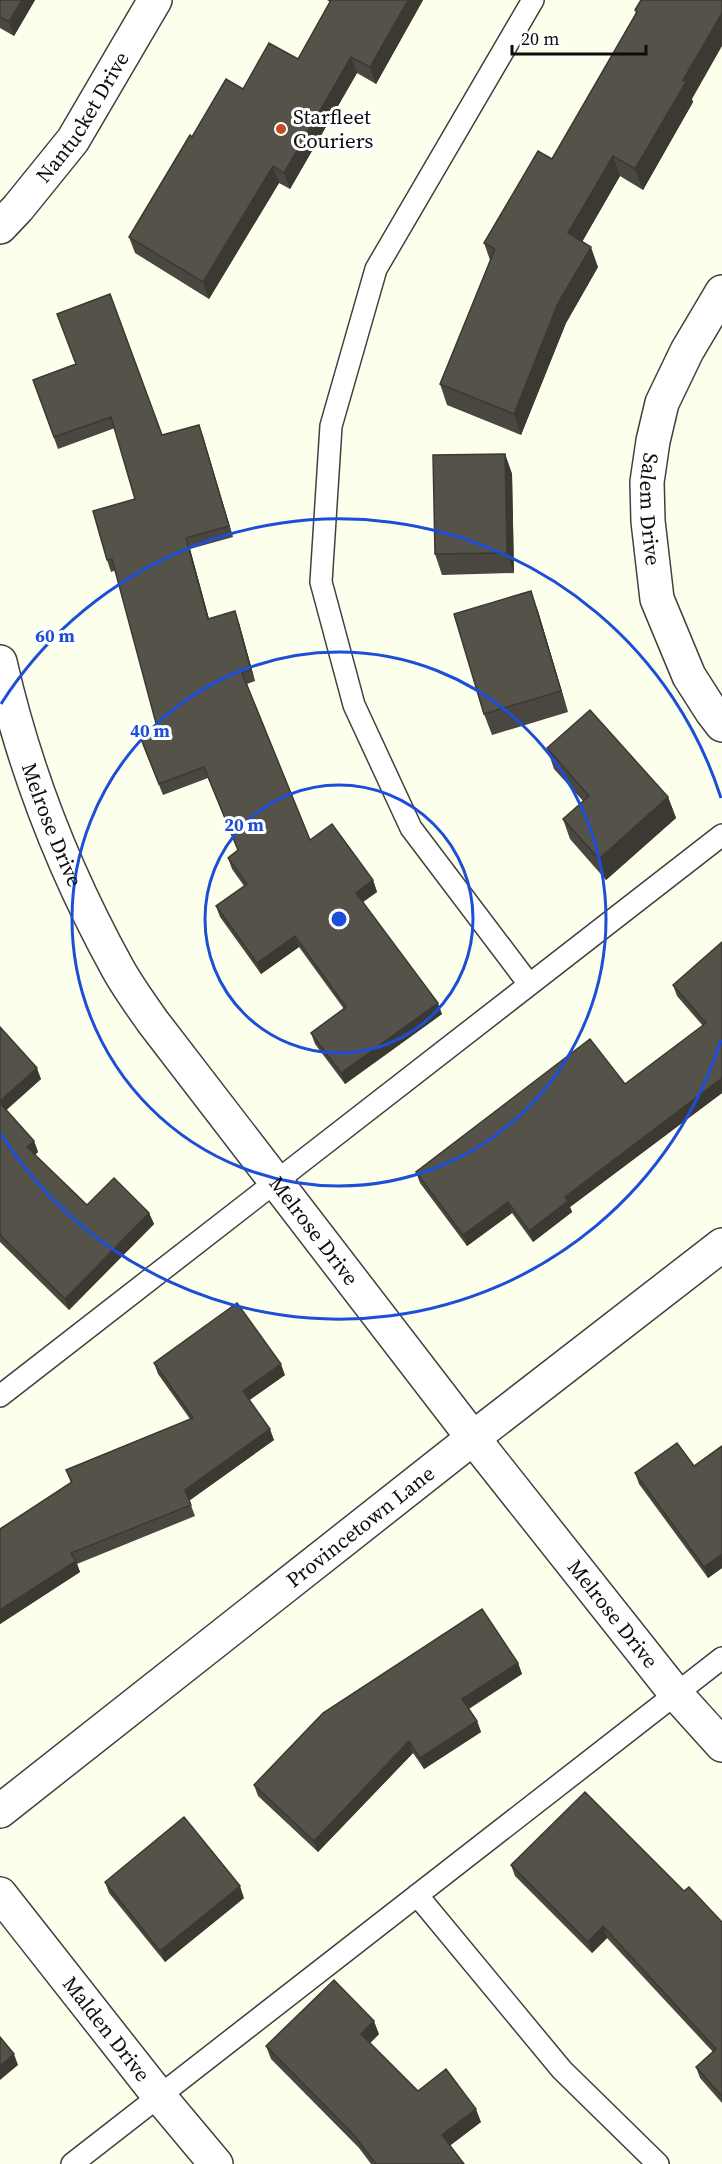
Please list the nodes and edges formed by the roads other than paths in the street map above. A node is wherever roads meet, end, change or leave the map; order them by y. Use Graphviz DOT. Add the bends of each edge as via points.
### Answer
graph roads {
  1 [pos="155,0"];
  2 [pos="533,0"];
  3 [pos="0,227"];
  4 [pos="722,292"];
  5 [pos="0,665"];
  6 [pos="722,725"];
  7 [pos="722,835"];
  8 [pos="529,984"];
  9 [pos="275,1182"];
  10 [pos="722,1245"];
  11 [pos="1,1394"];
  12 [pos="473,1438"];
  13 [pos="722,1658"];
  14 [pos="676,1694"];
  15 [pos="722,1745"];
  16 [pos="0,1811"];
  17 [pos="0,1894"];
  18 [pos="417,1895"];
  19 [pos="159,2096"];
  20 [pos="72,2164"];
  21 [pos="216,2164"];
  22 [pos="657,2164"];
  1 -- 3 [label="street, Nantucket Drive" via="73,140"];
  2 -- 8 [label="lane" via="376,269 331,426 321,582 354,705 411,828"];
  4 -- 6 [label="street, Salem Drive" via="662,403 647,482 657,598 689,676"];
  5 -- 9 [label="street, Melrose Drive" via="12,716 49,822 118,970"];
  7 -- 8 [label="lane"];
  8 -- 9 [label="lane"];
  9 -- 11 [label="lane"];
  9 -- 12 [label="street, Melrose Drive"];
  10 -- 12 [label="street, Provincetown Lane"];
  12 -- 14 [label="street, Melrose Drive"];
  12 -- 16 [label="street, Provincetown Lane"];
  13 -- 14 [label="lane"];
  14 -- 15 [label="street, Melrose Drive"];
  14 -- 18 [label="lane"];
  17 -- 19 [label="street, Malden Drive"];
  18 -- 19 [label="lane"];
  18 -- 22 [label="lane" via="562,2070"];
  19 -- 20 [label="lane"];
  19 -- 21 [label="street, Malden Drive"];
}
